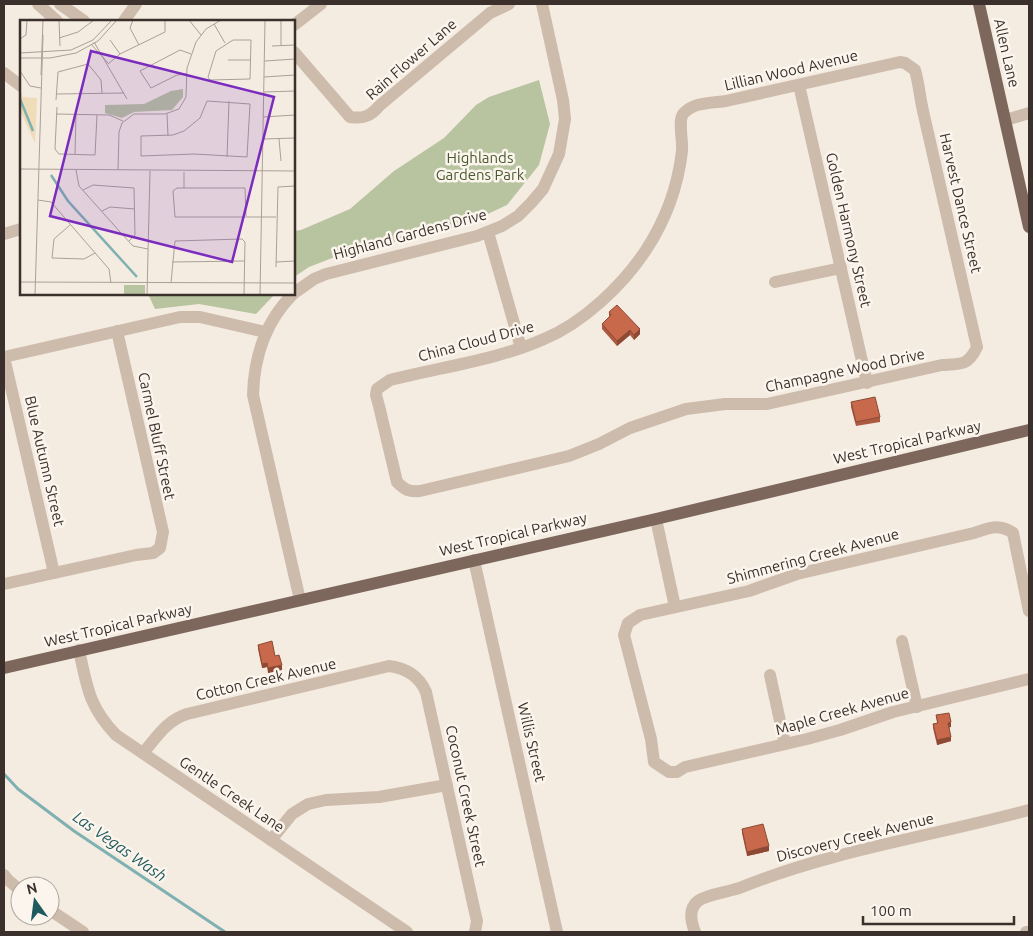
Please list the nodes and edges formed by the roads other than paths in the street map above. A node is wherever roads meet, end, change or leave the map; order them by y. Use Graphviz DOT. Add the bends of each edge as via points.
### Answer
graph roads {
  1 [pos="38,4"];
  2 [pos="60,4"];
  3 [pos="136,4"];
  4 [pos="322,4"];
  5 [pos="509,4"];
  6 [pos="542,4"];
  7 [pos="979,4"];
  8 [pos="56,20"];
  9 [pos="83,20"];
  10 [pos="125,20"];
  11 [pos="295,24"];
  12 [pos="295,53"];
  13 [pos="905,63"];
  14 [pos="4,73"];
  15 [pos="20,85"];
  16 [pos="799,85"];
  17 [pos="684,113"];
  18 [pos="1029,113"];
  19 [pos="1006,120"];
  20 [pos="1029,227"];
  21 [pos="20,229"];
  22 [pos="488,232"];
  23 [pos="4,234"];
  24 [pos="841,268"];
  25 [pos="775,282"];
  26 [pos="295,292"];
  27 [pos="291,295"];
  28 [pos="118,331"];
  29 [pos="265,332"];
  30 [pos="521,348"];
  31 [pos="974,355"];
  32 [pos="4,357"];
  33 [pos="867,383"];
  34 [pos="1029,430"];
  35 [pos="404,490"];
  36 [pos="656,519"];
  37 [pos="474,560"];
  38 [pos="54,573"];
  39 [pos="4,584"];
  40 [pos="300,600"];
  41 [pos="675,608"];
  42 [pos="1029,611"];
  43 [pos="902,641"];
  44 [pos="79,650"];
  45 [pos="4,668"];
  46 [pos="410,673"];
  47 [pos="770,675"];
  48 [pos="1029,679"];
  49 [pos="917,706"];
  50 [pos="785,744"];
  51 [pos="143,753"];
  52 [pos="664,770"];
  53 [pos="446,785"];
  54 [pos="1029,810"];
  55 [pos="271,840"];
  56 [pos="60,917"];
  57 [pos="83,932"];
  58 [pos="407,932"];
  59 [pos="475,932"];
  60 [pos="558,932"];
  61 [pos="695,932"];
  1 -- 8 [label="street"];
  2 -- 9 [label="street"];
  3 -- 10 [label="street"];
  4 -- 11 [label="street"];
  5 -- 12 [label="street, Rain Flower Lane" via="490,13 373,114 357,118 350,117"];
  6 -- 22 [label="street, Highland Gardens Drive" via="563,100 565,119 559,154 543,189 531,203 518,216"];
  7 -- 19 [label="main road, Allen Lane"];
  13 -- 16 [label="street, Lillian Wood Avenue" via="892,63"];
  13 -- 31 [label="street, Harvest Dance Street" via="915,70 918,80 922,111 977,347"];
  14 -- 15 [label="street"];
  16 -- 17 [label="street, Lillian Wood Avenue" via="697,106"];
  16 -- 24 [label="street, Golden Harmony Street"];
  17 -- 30 [label="street, China Cloud Drive" via="680,124 680,166 672,195 659,228 635,267 600,303 582,316 546,339"];
  18 -- 19 [label="street"];
  19 -- 20 [label="main road, Allen Lane"];
  21 -- 23 [label="street"];
  22 -- 26 [label="street, Highland Gardens Drive" via="326,274"];
  22 -- 30 [label="street"];
  24 -- 25 [label="street"];
  24 -- 33 [label="street, Golden Harmony Street"];
  27 -- 29 [label="street, Highland Gardens Drive"];
  28 -- 29 [label="street" via="190,316"];
  28 -- 32 [label="street"];
  28 -- 38 [label="street, Carmel Bluff Street" via="163,532 160,548 154,552"];
  29 -- 40 [label="street, Highland Gardens Drive" via="256,363 253,395"];
  30 -- 35 [label="street, China Cloud Drive" via="390,380 377,389 395,476"];
  31 -- 33 [label="street, Champagne Wood Drive" via="960,365"];
  32 -- 38 [label="street, Blue Autumn Street"];
  33 -- 35 [label="street, Champagne Wood Drive" via="767,404 686,408 630,428 569,456 420,491"];
  34 -- 36 [label="main road, West Tropical Parkway"];
  36 -- 37 [label="main road, West Tropical Parkway"];
  36 -- 41 [label="street"];
  37 -- 40 [label="main road, West Tropical Parkway"];
  37 -- 60 [label="street, Willis Street"];
  38 -- 39 [label="street"];
  40 -- 44 [label="main road, West Tropical Parkway"];
  41 -- 42 [label="street, Shimmering Creek Avenue" via="749,591 797,574 995,526 1013,533"];
  41 -- 52 [label="street, Shimmering Creek Avenue" via="640,615 628,622 625,628 654,762"];
  43 -- 49 [label="street"];
  44 -- 45 [label="main road, West Tropical Parkway"];
  44 -- 51 [label="street, Gentle Creek Lane" via="88,692 98,713 116,735"];
  46 -- 51 [label="street, Cotton Creek Avenue" via="389,666 187,714 170,722"];
  46 -- 53 [label="street, Coconut Creek Street" via="419,679 426,692"];
  47 -- 50 [label="street"];
  48 -- 49 [label="street, Maple Creek Avenue"];
  49 -- 50 [label="street, Maple Creek Avenue"];
  50 -- 52 [label="street, Maple Creek Avenue" via="685,767 677,772"];
  51 -- 55 [label="street, Gentle Creek Lane"];
  53 -- 55 [label="street" via="379,797 308,804 292,814"];
  53 -- 59 [label="street, Coconut Creek Street" via="477,921"];
  54 -- 61 [label="street, Discovery Creek Avenue" via="814,862 725,893 704,897 694,906 691,919"];
  55 -- 58 [label="street, Gentle Creek Lane"];
  56 -- 57 [label="street"];
}
